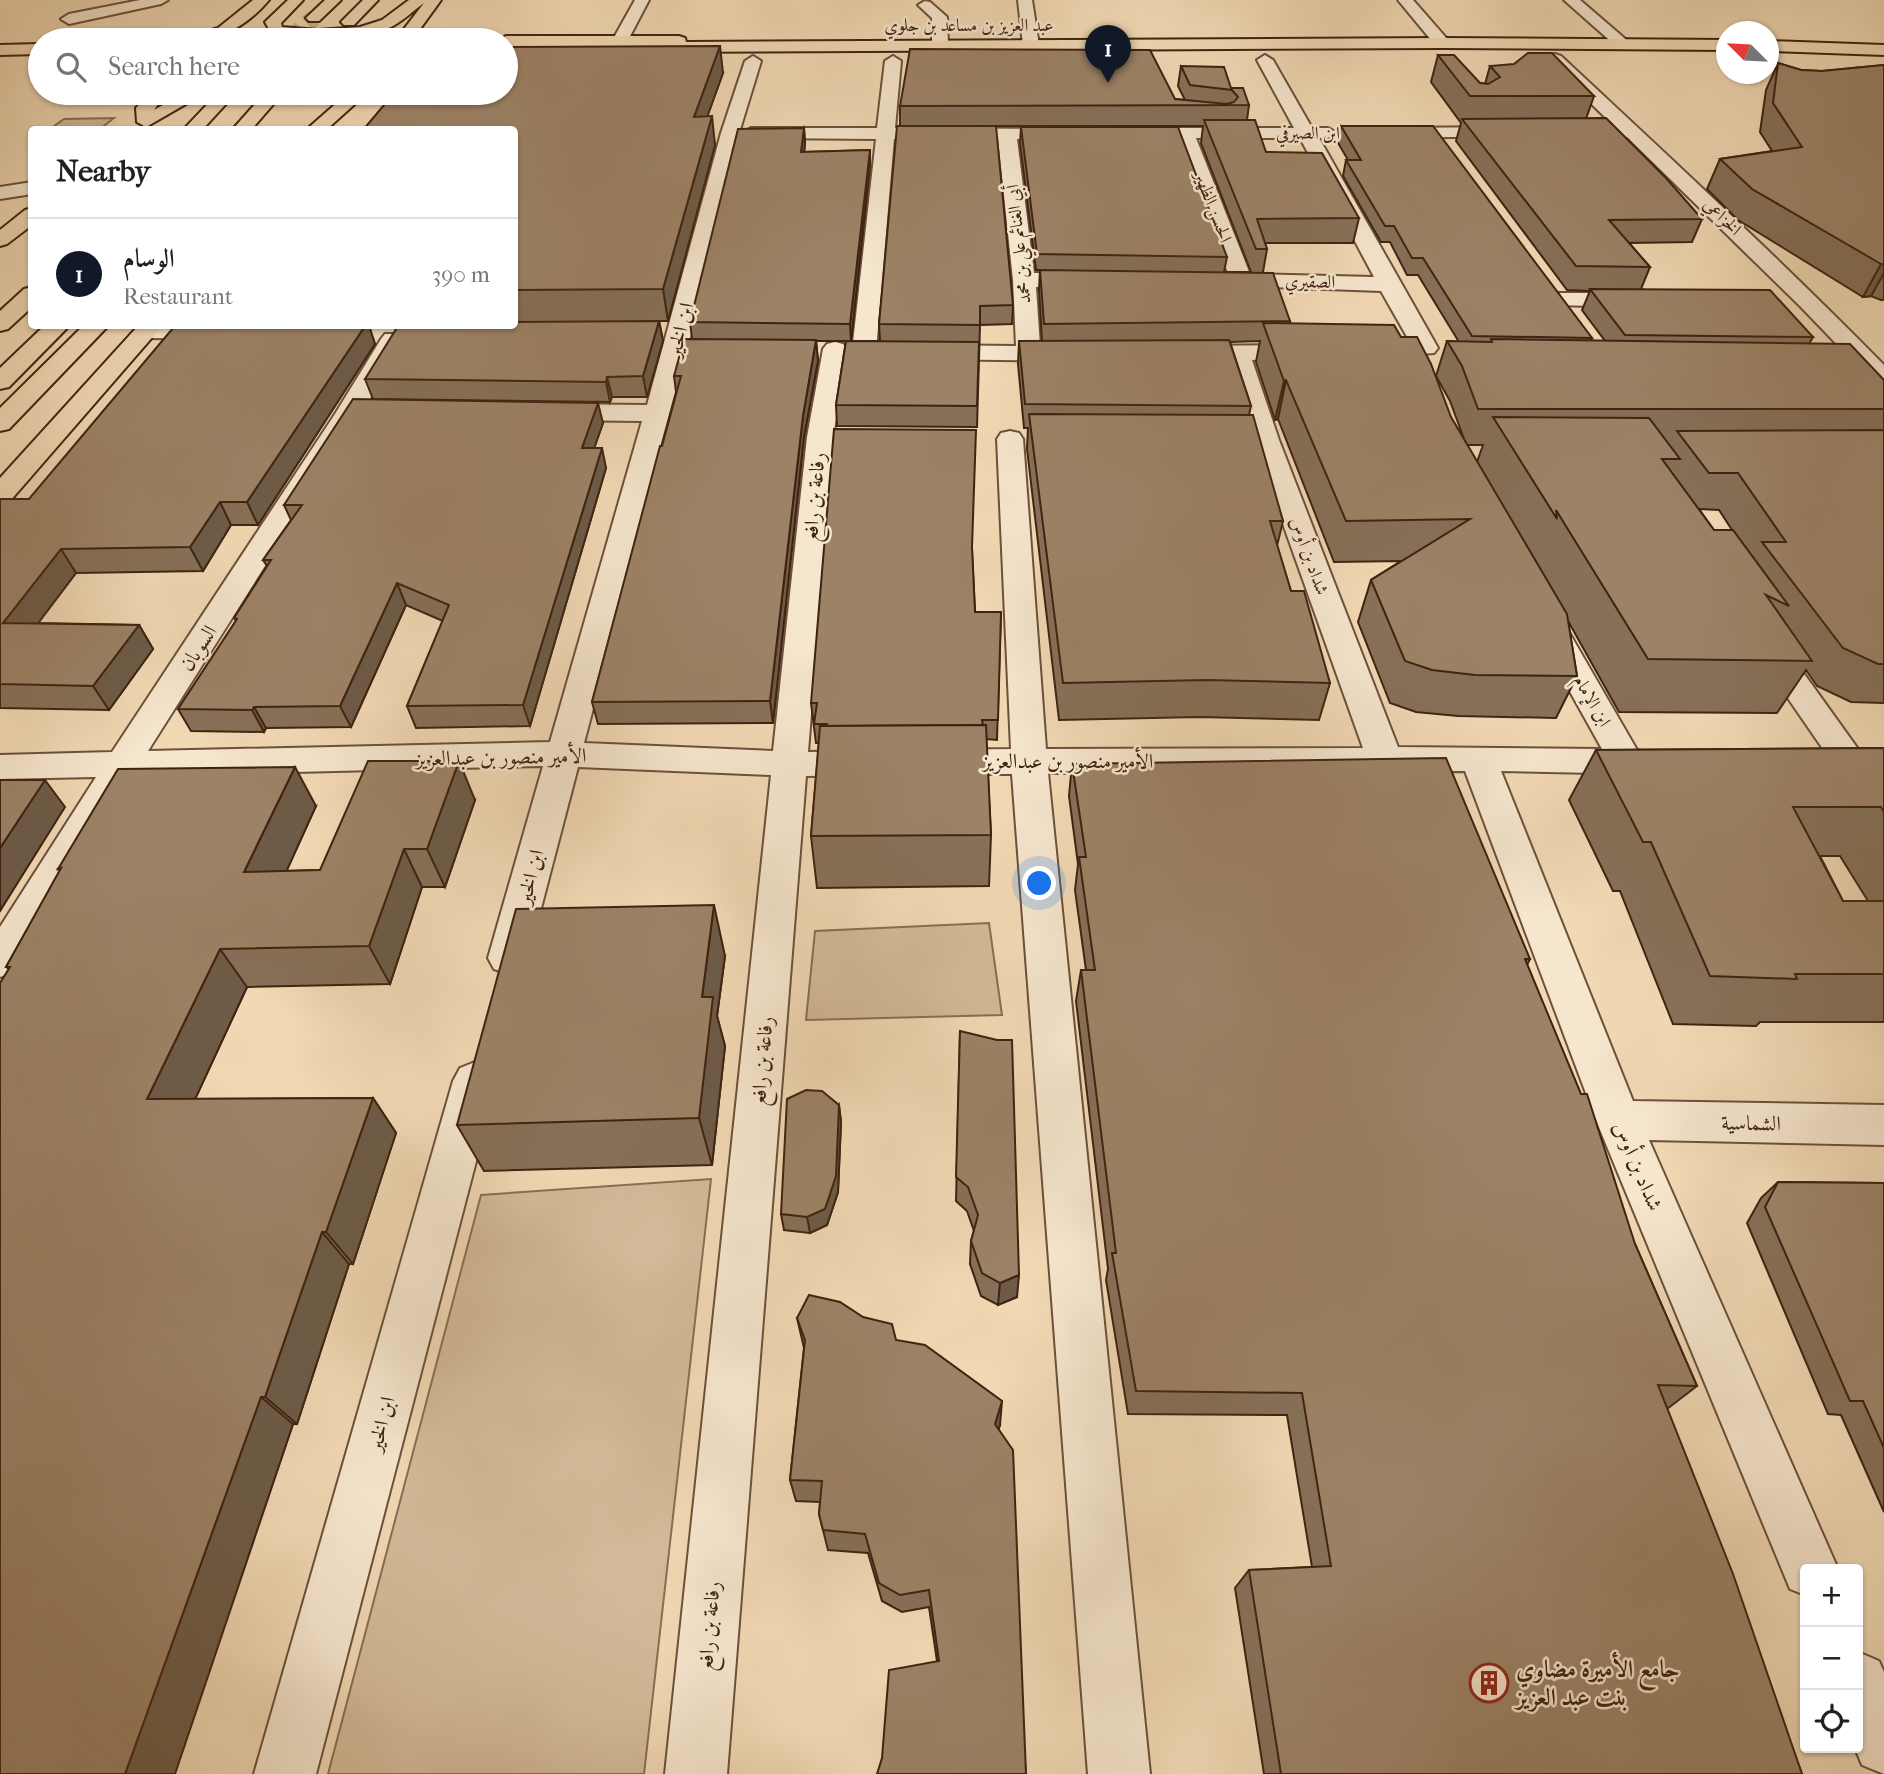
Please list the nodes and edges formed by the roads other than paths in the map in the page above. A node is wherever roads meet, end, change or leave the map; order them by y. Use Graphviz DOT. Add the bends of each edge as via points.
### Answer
graph roads {
  1 [pos="161,0"];
  2 [pos="262,0"];
  3 [pos="284,0"];
  4 [pos="296,0"];
  5 [pos="334,0"];
  6 [pos="371,0"];
  7 [pos="419,0"];
  8 [pos="432,0"];
  9 [pos="642,0"];
  10 [pos="1025,0"];
  11 [pos="1405,0"];
  12 [pos="1570,0"];
  13 [pos="925,5"];
  14 [pos="314,18"];
  15 [pos="69,19"];
  16 [pos="348,22"];
  17 [pos="227,28"];
  18 [pos="265,28"];
  19 [pos="275,28"];
  20 [pos="372,28"];
  21 [pos="401,28"];
  22 [pos="413,28"];
  23 [pos="518,41"];
  24 [pos="620,41"];
  25 [pos="1442,43"];
  26 [pos="1622,43"];
  27 [pos="940,44"];
  28 [pos="1031,45"];
  29 [pos="1716,45"];
  30 [pos="1779,46"];
  31 [pos="518,47"];
  32 [pos="28,49"];
  33 [pos="1884,49"];
  34 [pos="0,50"];
  35 [pos="757,54"];
  36 [pos="1555,58"];
  37 [pos="1265,60"];
  38 [pos="644,61"];
  39 [pos="893,61"];
  40 [pos="1716,61"];
  41 [pos="1779,62"];
  42 [pos="1884,64"];
  43 [pos="147,105"];
  44 [pos="163,105"];
  45 [pos="176,105"];
  46 [pos="216,105"];
  47 [pos="263,105"];
  48 [pos="325,105"];
  49 [pos="344,105"];
  50 [pos="1266,115"];
  51 [pos="1185,124"];
  52 [pos="141,126"];
  53 [pos="196,126"];
  54 [pos="245,126"];
  55 [pos="307,126"];
  56 [pos="320,126"];
  57 [pos="1307,132"];
  58 [pos="1527,132"];
  59 [pos="1554,132"];
  60 [pos="1634,132"];
  61 [pos="730,133"];
  62 [pos="885,133"];
  63 [pos="1345,133"];
  64 [pos="1371,133"];
  65 [pos="1434,133"];
  66 [pos="1089,134"];
  67 [pos="1116,134"];
  68 [pos="1007,135"];
  69 [pos="1450,149"];
  70 [pos="28,189"];
  71 [pos="0,193"];
  72 [pos="0,205"];
  73 [pos="28,211"];
  74 [pos="28,216"];
  75 [pos="0,240"];
  76 [pos="1543,278"];
  77 [pos="1024,280"];
  78 [pos="1118,280"];
  79 [pos="1200,280"];
  80 [pos="1241,280"];
  81 [pos="1387,284"];
  82 [pos="28,298"];
  83 [pos="1559,300"];
  84 [pos="1656,300"];
  85 [pos="1781,301"];
  86 [pos="1809,302"];
  87 [pos="1575,322"];
  88 [pos="0,324"];
  89 [pos="54,329"];
  90 [pos="93,329"];
  91 [pos="147,329"];
  92 [pos="172,329"];
  93 [pos="243,332"];
  94 [pos="391,334"];
  95 [pos="836,350"];
  96 [pos="1237,352"];
  97 [pos="1153,353"];
  98 [pos="1028,354"];
  99 [pos="1098,354"];
  100 [pos="1848,370"];
  101 [pos="1879,374"];
  102 [pos="0,382"];
  103 [pos="518,412"];
  104 [pos="657,414"];
  105 [pos="0,424"];
  106 [pos="1010,439"];
  107 [pos="0,495"];
  108 [pos="1540,609"];
  109 [pos="1753,624"];
  110 [pos="564,754"];
  111 [pos="1846,757"];
  112 [pos="1884,757"];
  113 [pos="1805,758"];
  114 [pos="1385,759"];
  115 [pos="1478,759"];
  116 [pos="1029,761"];
  117 [pos="1668,761"];
  118 [pos="1627,762"];
  119 [pos="790,764"];
  120 [pos="121,766"];
  121 [pos="0,767"];
  122 [pos="0,961"];
  123 [pos="498,996"];
  124 [pos="483,1049"];
  125 [pos="1618,1120"];
  126 [pos="1884,1125"];
  127 [pos="1808,1564"];
  128 [pos="1861,1690"];
  129 [pos="1884,1743"];
  130 [pos="285,1774"];
  131 [pos="696,1774"];
  132 [pos="1119,1774"];
  1 -- 15 [label="street"];
  2 -- 17 [label="main road"];
  3 -- 18 [label="main road" via="262,22"];
  4 -- 19 [label="main road" via="273,23"];
  5 -- 14 [label="main road"];
  6 -- 16 [label="main road"];
  7 -- 20 [label="main road"];
  8 -- 21 [label="main road"];
  8 -- 22 [label="main road"];
  9 -- 24 [label="street"];
  10 -- 28 [label="street"];
  11 -- 25 [label="street"];
  12 -- 26 [label="street"];
  13 -- 27 [label="street" via="939,17"];
  23 -- 24 [label="main road"];
  24 -- 35 [label="main road" via="716,41"];
  25 -- 26 [label="main road, عبد العزيز بن مساعد بن جلوي"];
  25 -- 28 [label="main road, عبد العزيز بن مساعد بن جلوي"];
  26 -- 29 [label="main road, عبد العزيز بن مساعد بن جلوي"];
  27 -- 28 [label="main road, عبد العزيز بن مساعد بن جلوي"];
  27 -- 35 [label="main road, عبد العزيز بن مساعد بن جلوي"];
  30 -- 33 [label="main road"];
  31 -- 35 [label="main road, عبد العزيز بن مساعد بن جلوي"];
  32 -- 34 [label="main road"];
  35 -- 38 [label="main road, عبد العزيز بن مساعد بن جلوي"];
  35 -- 39 [label="main road, عبد العزيز بن مساعد بن جلوي"];
  35 -- 61 [label="street, ابن الخير"];
  36 -- 37 [label="main road, عبد العزيز بن مساعد بن جلوي"];
  36 -- 40 [label="main road, عبد العزيز بن مساعد بن جلوي"];
  36 -- 60 [label="street, الخزاعي"];
  37 -- 39 [label="main road, عبد العزيز بن مساعد بن جلوي"];
  37 -- 57 [label="street"];
  39 -- 62 [label="street, رفاعة بن رافع"];
  41 -- 42 [label="main road"];
  43 -- 52 [label="main road"];
  44 -- 52 [label="main road"];
  45 -- 52 [label="main road"];
  46 -- 53 [label="main road"];
  47 -- 54 [label="main road"];
  48 -- 55 [label="main road"];
  49 -- 56 [label="main road"];
  50 -- 51 [label="street"];
  51 -- 57 [label="street, ابن الصيرفي"];
  51 -- 67 [label="street, ابن الصيرفي"];
  51 -- 80 [label="street, الحسن الظهير"];
  57 -- 63 [label="street, ابن الصيرفي"];
  57 -- 81 [label="street"];
  58 -- 65 [label="street, ابن الصيرفي"];
  59 -- 60 [label="street"];
  60 -- 86 [label="street, الخزاعي"];
  61 -- 62 [label="street"];
  61 -- 104 [label="street, ابن الخير"];
  62 -- 68 [label="street"];
  62 -- 95 [label="street, رفاعة بن رافع"];
  64 -- 65 [label="street, ابن الصيرفي"];
  65 -- 69 [label="street"];
  66 -- 68 [label="street"];
  68 -- 77 [label="street, أبي الغنائم علي بن محمد"];
  70 -- 71 [label="street"];
  72 -- 73 [label="street"];
  74 -- 75 [label="main road"];
  76 -- 83 [label="street"];
  77 -- 78 [label="street"];
  77 -- 98 [label="street, أبي الغنائم علي بن محمد"];
  79 -- 80 [label="street, الصقيري"];
  80 -- 81 [label="street, الصقيري"];
  81 -- 96 [label="street" via="1419,360 1335,351"];
  82 -- 88 [label="main road"];
  83 -- 84 [label="street"];
  83 -- 87 [label="street"];
  85 -- 86 [label="street"];
  86 -- 101 [label="street, الخزاعي"];
  89 -- 102 [label="main road"];
  90 -- 105 [label="main road"];
  91 -- 107 [label="main road"];
  92 -- 93 [label="street"];
  94 -- 120 [label="street, السوبان" via="365,410"];
  95 -- 98 [label="street"];
  95 -- 119 [label="street, رفاعة بن رافع" via="833,437"];
  96 -- 97 [label="street"];
  96 -- 114 [label="street, شداد بن أوس" via="1252,440"];
  98 -- 99 [label="street"];
  100 -- 101 [label="street"];
  103 -- 104 [label="street"];
  104 -- 110 [label="street, ابن الخير"];
  106 -- 116 [label="street"];
  108 -- 118 [label="street, ابن الإمام"];
  109 -- 111 [label="street"];
  110 -- 119 [label="street, الأمير منصور بن عبدالعزيز"];
  110 -- 120 [label="street, الأمير منصور بن عبدالعزيز"];
  110 -- 123 [label="street, ابن الخير"];
  111 -- 112 [label="street"];
  111 -- 113 [label="street"];
  114 -- 115 [label="street, الأمير منصور بن عبدالعزيز"];
  114 -- 116 [label="street, الأمير منصور بن عبدالعزيز"];
  115 -- 118 [label="street, الأمير منصور بن عبدالعزيز"];
  115 -- 125 [label="street, شداد بن أوس"];
  116 -- 119 [label="street, الأمير منصور بن عبدالعزيز"];
  116 -- 132 [label="street"];
  117 -- 118 [label="street, الأمير منصور بن عبدالعزيز"];
  119 -- 131 [label="street, رفاعة بن رافع"];
  120 -- 121 [label="street, الأمير منصور بن عبدالعزيز"];
  120 -- 122 [label="street, السوبان"];
  124 -- 130 [label="street, ابن الخير"];
  125 -- 126 [label="street, الشماسية"];
  125 -- 127 [label="street, شداد بن أوس"];
  128 -- 129 [label="street"];
}
